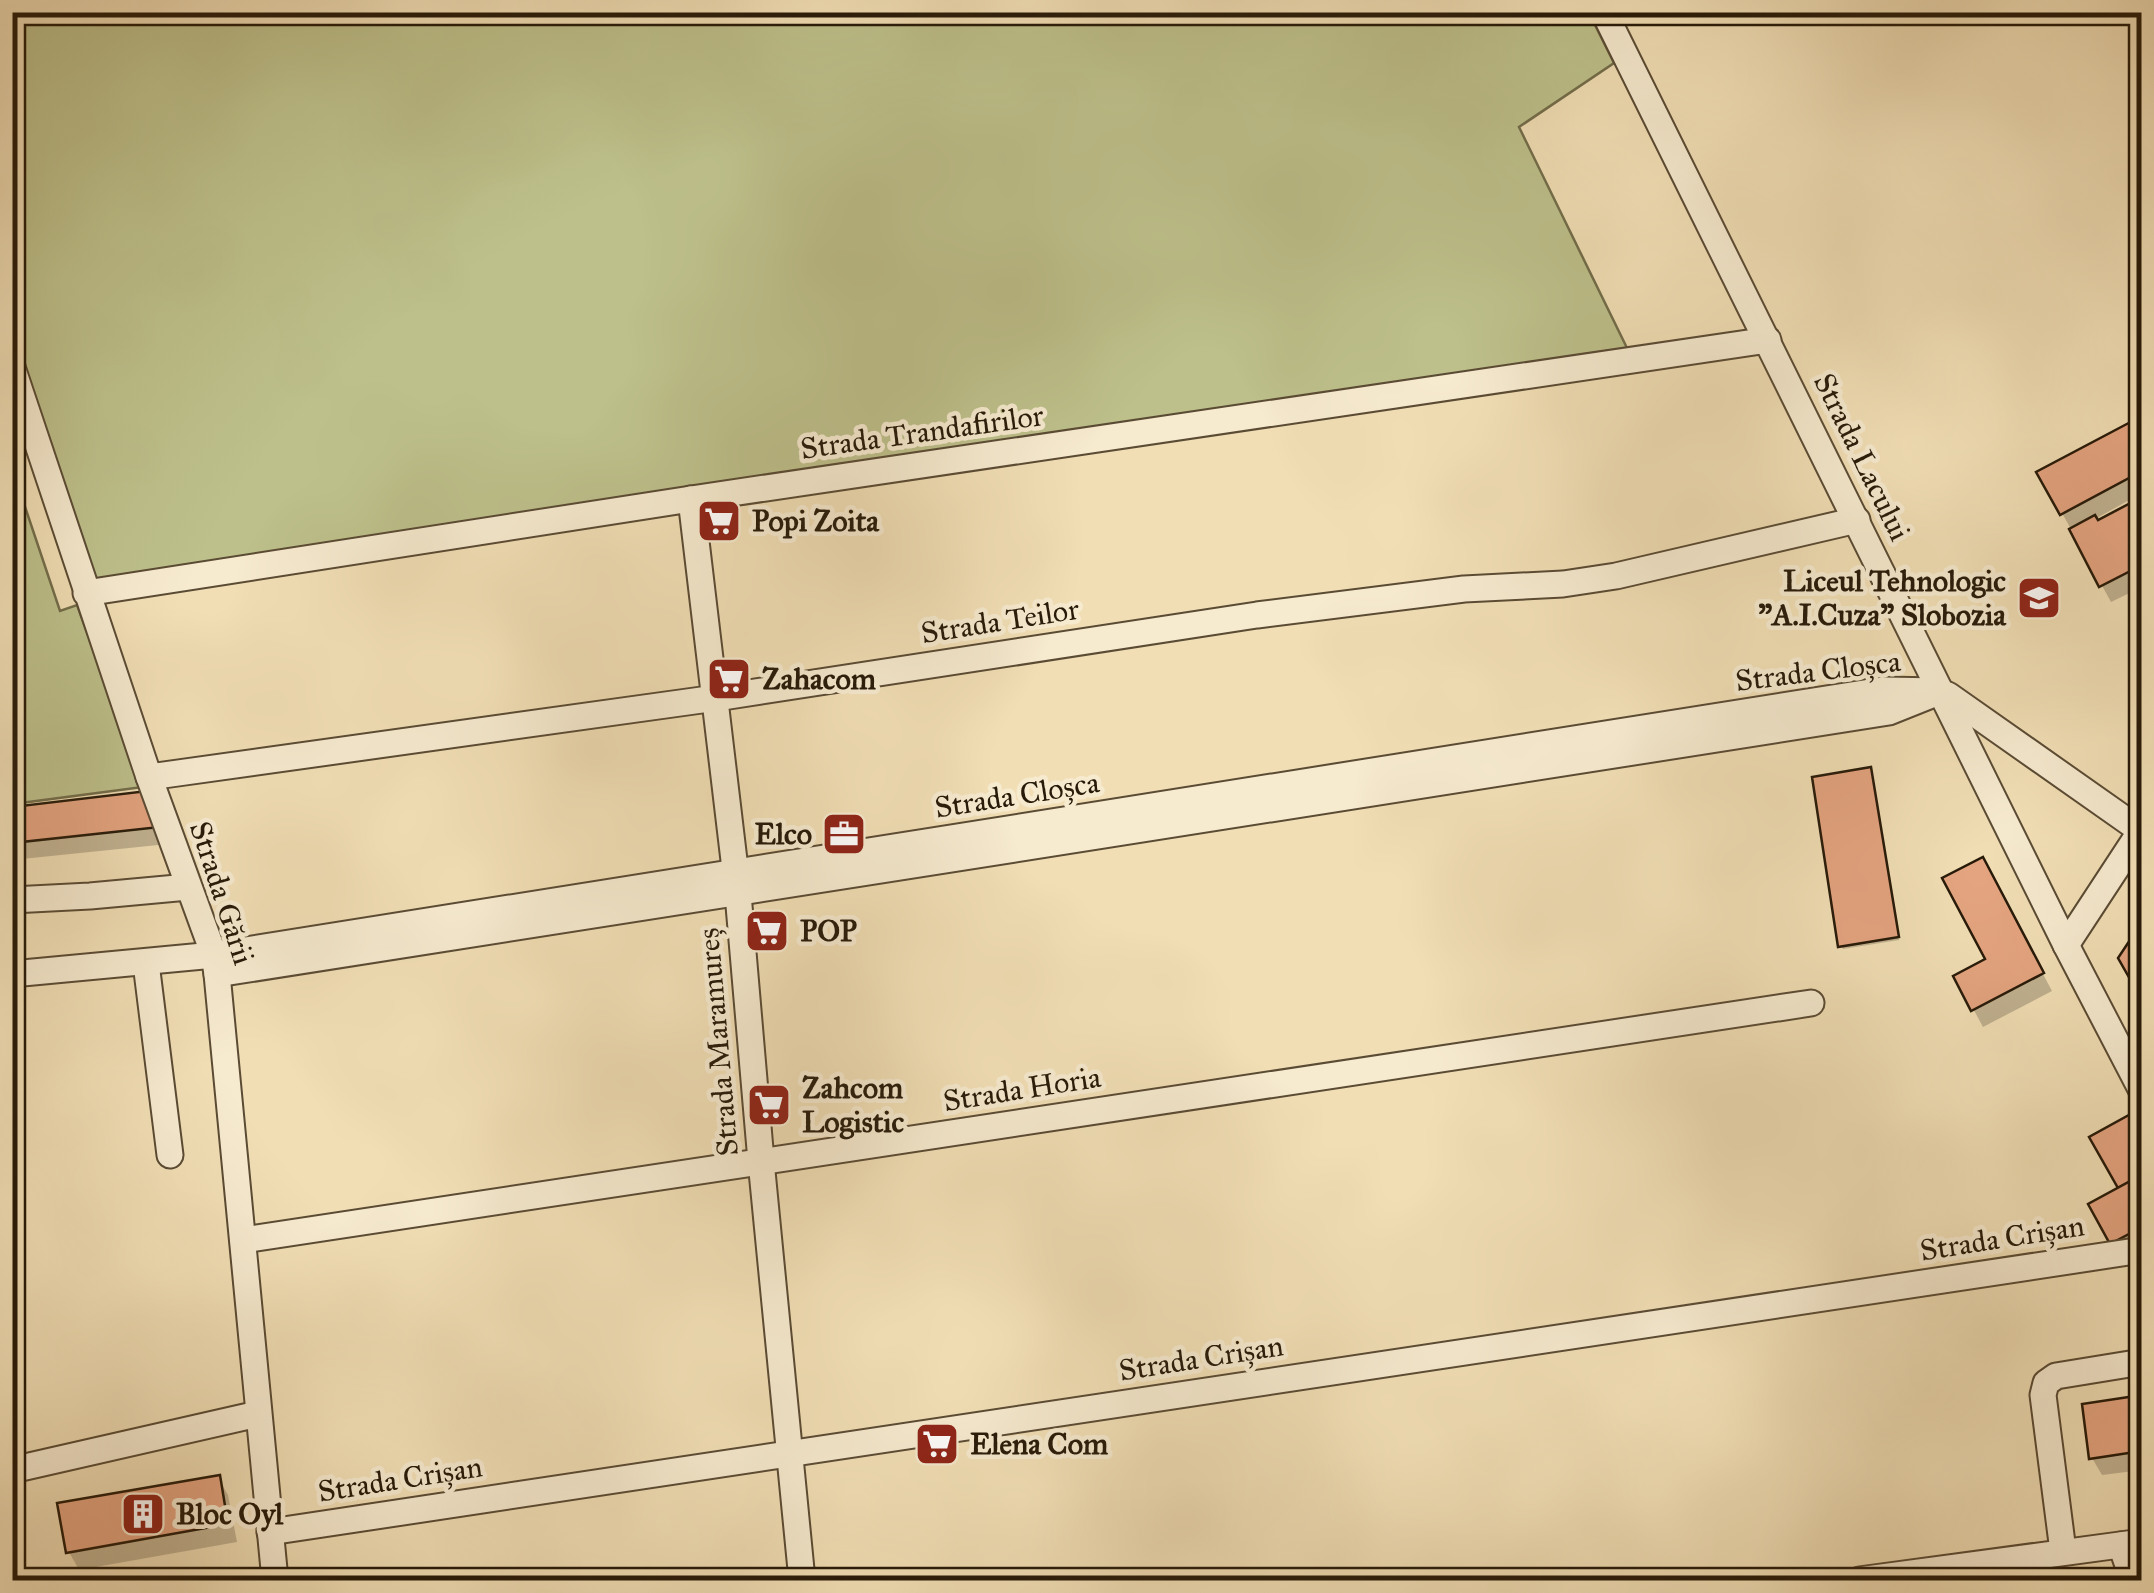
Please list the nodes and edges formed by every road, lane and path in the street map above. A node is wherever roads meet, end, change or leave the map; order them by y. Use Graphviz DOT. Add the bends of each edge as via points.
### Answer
graph roads {
  1 [pos="1604,12"];
  2 [pos="1768,340"];
  3 [pos="12,367"];
  4 [pos="691,499"];
  5 [pos="1857,520"];
  6 [pos="86,593"];
  7 [pos="1941,690"];
  8 [pos="716,698"];
  9 [pos="149,777"];
  10 [pos="2141,829"];
  11 [pos="736,883"];
  12 [pos="188,887"];
  13 [pos="12,900"];
  14 [pos="2066,945"];
  15 [pos="146,963"];
  16 [pos="216,965"];
  17 [pos="12,974"];
  18 [pos="1811,1003"];
  19 [pos="2142,1091"];
  20 [pos="170,1155"];
  21 [pos="761,1161"];
  22 [pos="243,1240"];
  23 [pos="2142,1250"];
  24 [pos="2142,1362"];
  25 [pos="258,1414"];
  26 [pos="790,1452"];
  27 [pos="12,1470"];
  28 [pos="270,1532"];
  29 [pos="2132,1543"];
  30 [pos="2062,1551"];
  31 [pos="275,1580"];
  32 [pos="802,1580"];
  33 [pos="1860,1580"];
  34 [pos="2133,1580"];
  1 -- 2 [label="street, Strada Lacului"];
  2 -- 4 [label="street, Strada Trandafirilor"];
  2 -- 5 [label="street, Strada Lacului"];
  3 -- 6 [label="street, Strada Gării"];
  4 -- 6 [label="street, Strada Trandafirilor"];
  4 -- 8 [label="street, Strada Maramureș"];
  5 -- 7 [label="street, Strada Lacului"];
  5 -- 8 [label="street, Strada Teilor" via="1616,576 1257,615"];
  6 -- 9 [label="street, Strada Gării"];
  7 -- 10 [label="street"];
  7 -- 11 [label="street, Strada Cloșca" via="1883,690"];
  7 -- 14 [label="street, Strada Lacului"];
  8 -- 9 [label="street, Strada Teilor"];
  8 -- 11 [label="street, Strada Maramureș"];
  9 -- 12 [label="street, Strada Gării"];
  10 -- 14 [label="street"];
  11 -- 16 [label="street, Strada Cloșca"];
  11 -- 21 [label="street, Strada Maramureș"];
  12 -- 13 [label="street"];
  12 -- 16 [label="street, Strada Gării"];
  14 -- 19 [label="street, Strada Lacului"];
  15 -- 16 [label="street, Strada Cloșca"];
  15 -- 17 [label="street, Strada Cloșca"];
  15 -- 20 [label="street"];
  16 -- 22 [label="street, Strada Gării"];
  18 -- 21 [label="street, Strada Horia"];
  21 -- 22 [label="street, Strada Horia"];
  21 -- 26 [label="street, Strada Maramureș"];
  22 -- 25 [label="street, Strada Gării"];
  23 -- 26 [label="street, Strada Crișan"];
  24 -- 30 [label="street" via="2046,1382"];
  25 -- 27 [label="street"];
  25 -- 28 [label="street, Strada Gării"];
  26 -- 28 [label="street, Strada Crișan"];
  26 -- 32 [label="street, Strada Maramureș"];
  28 -- 31 [label="street, Strada Gării"];
  29 -- 30 [label="street"];
  29 -- 34 [label="street"];
  30 -- 33 [label="street"];
}
